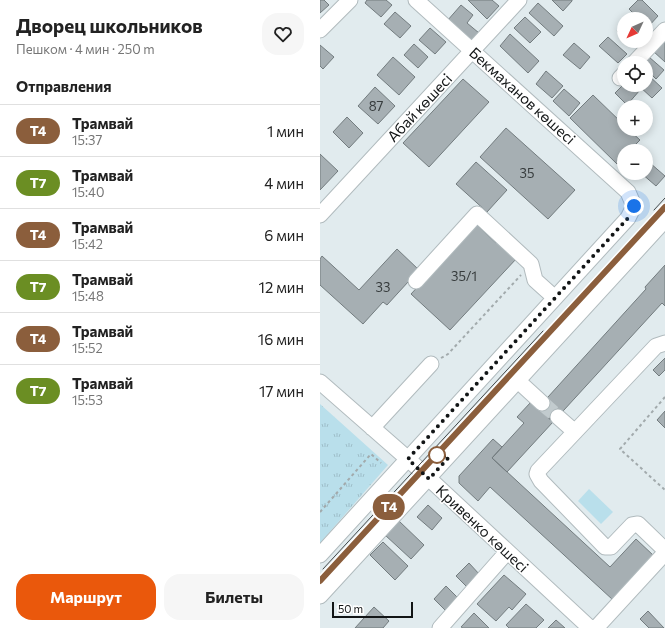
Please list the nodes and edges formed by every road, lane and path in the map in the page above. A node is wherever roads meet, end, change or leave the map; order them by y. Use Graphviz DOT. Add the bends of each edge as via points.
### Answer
graph roads {
  1 [pos="350,0"];
  2 [pos="416,0"];
  3 [pos="519,0"];
  4 [pos="320,30"];
  5 [pos="665,30"];
  6 [pos="472,51"];
  7 [pos="641,56"];
  8 [pos="320,215"];
  9 [pos="665,220"];
  10 [pos="531,264"];
  11 [pos="416,281"];
  12 [pos="555,298"];
  13 [pos="665,343"];
  14 [pos="431,364"];
  15 [pos="518,381"];
  16 [pos="320,382"];
  17 [pos="665,397"];
  18 [pos="542,403"];
  19 [pos="558,417"];
  20 [pos="372,428"];
  21 [pos="575,432"];
  22 [pos="408,459"];
  23 [pos="381,463"];
  24 [pos="429,479"];
  25 [pos="665,490"];
  26 [pos="320,512"];
  27 [pos="507,552"];
  28 [pos="320,555"];
  29 [pos="320,596"];
  30 [pos="440,628"];
  31 [pos="590,628"];
  32 [pos="596,628"];
  1 -- 4 [label="street"];
  2 -- 6 [label="street, Бекмаханов көшесі"];
  3 -- 6 [label="street, Абай көшесі"];
  5 -- 7 [label="street"];
  6 -- 8 [label="street, Абай көшесі"];
  6 -- 12 [label="street, Бекмаханов көшесі" via="628,192 634,206 628,218"];
  9 -- 15 [label="street"];
  10 -- 11 [label="street" via="477,214"];
  10 -- 12 [label="street" via="535,280"];
  10 -- 14 [label="path" via="448,354"];
  12 -- 22 [label="street"];
  13 -- 21 [label="street" via="656,346"];
  14 -- 20 [label="street"];
  15 -- 18 [label="street"];
  15 -- 24 [label="street"];
  16 -- 20 [label="street, Кривенко көшесі"];
  17 -- 25 [label="path" via="620,449"];
  19 -- 21 [label="street"];
  20 -- 22 [label="street, Кривенко көшесі"];
  21 -- 32 [label="street" via="538,471 538,478 605,547 611,547 632,525 638,524 664,549 663,555"];
  22 -- 24 [label="street, Кривенко көшесі"];
  22 -- 28 [label="street"];
  23 -- 26 [label="path" via="372,454"];
  24 -- 27 [label="street, Кривенко көшесі"];
  24 -- 29 [label="street"];
  27 -- 30 [label="street"];
  27 -- 31 [label="street, Кривенко көшесі"];
}
